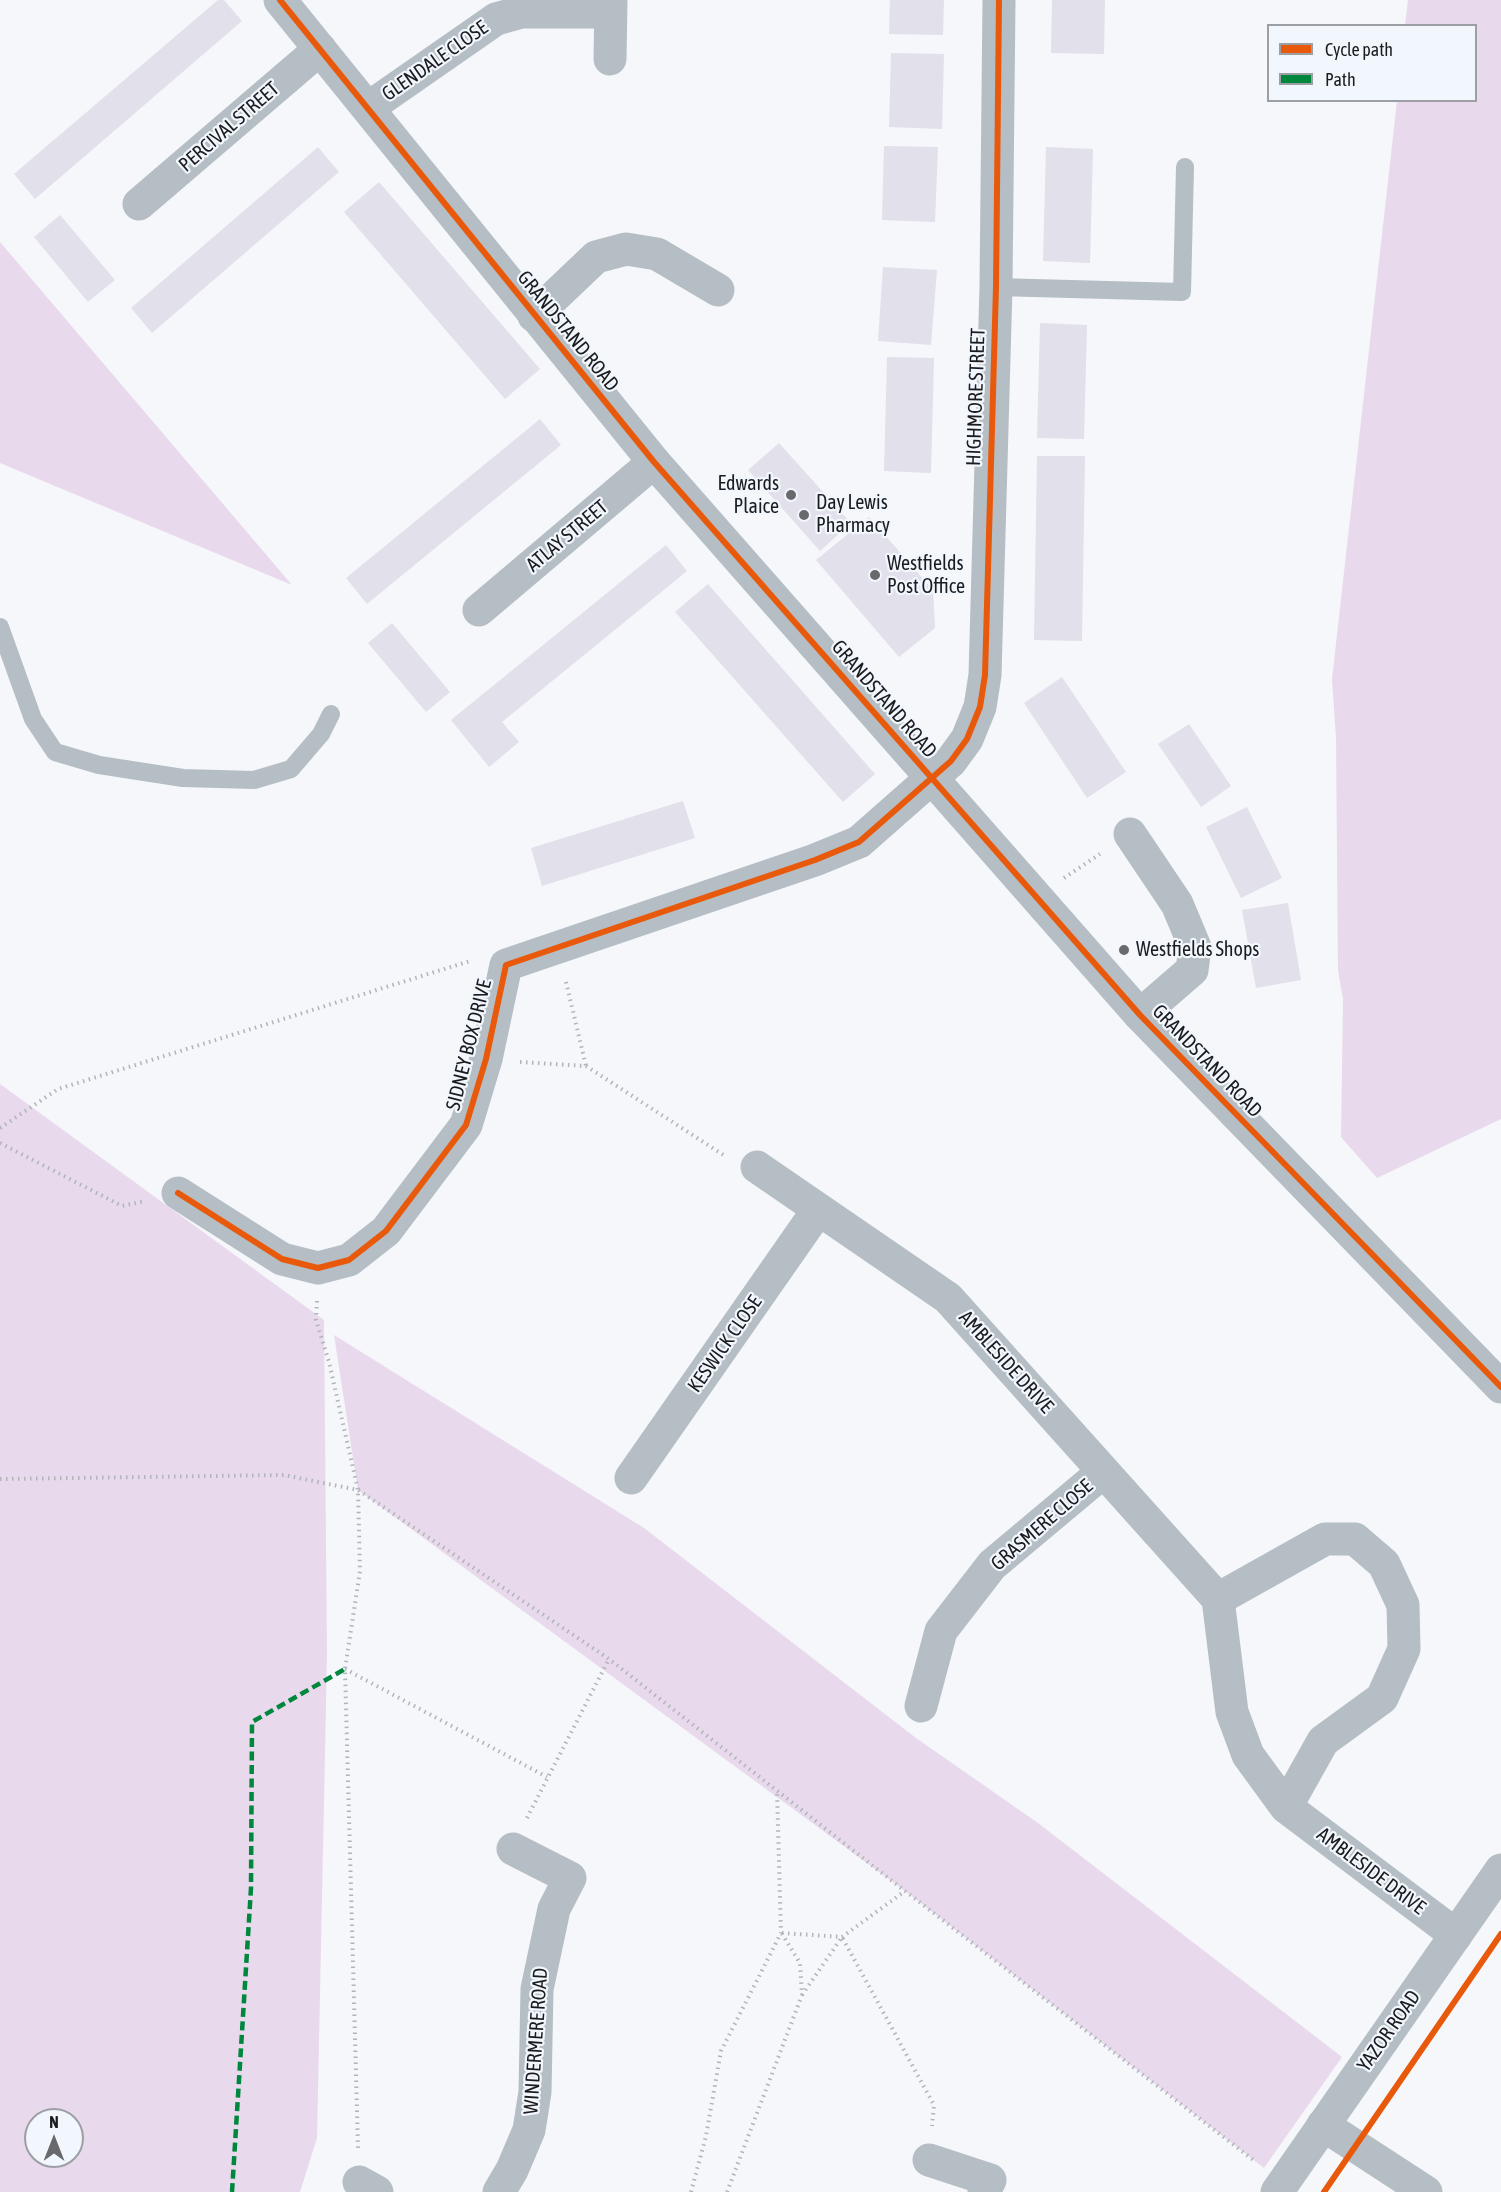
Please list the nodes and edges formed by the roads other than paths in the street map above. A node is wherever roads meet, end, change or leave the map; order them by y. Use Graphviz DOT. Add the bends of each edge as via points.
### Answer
graph roads {
  1 [pos="280,0"];
  2 [pos="999,0"];
  3 [pos="611,6"];
  4 [pos="320,49"];
  5 [pos="610,59"];
  6 [pos="368,108"];
  7 [pos="1185,167"];
  8 [pos="139,204"];
  9 [pos="996,287"];
  10 [pos="718,290"];
  11 [pos="534,316"];
  12 [pos="654,462"];
  13 [pos="479,610"];
  14 [pos="0,627"];
  15 [pos="331,714"];
  16 [pos="932,778"];
  17 [pos="1130,834"];
  18 [pos="1140,1016"];
  19 [pos="757,1167"];
  20 [pos="178,1193"];
  21 [pos="818,1210"];
  22 [pos="1501,1387"];
  23 [pos="1104,1472"];
  24 [pos="631,1478"];
  25 [pos="1218,1599"];
  26 [pos="921,1706"];
  27 [pos="1286,1807"];
  28 [pos="513,1849"];
  29 [pos="1501,1870"];
  30 [pos="1456,1935"];
  31 [pos="1323,2126"];
  32 [pos="930,2160"];
  33 [pos="1280,2188"];
  34 [pos="499,2192"];
  35 [pos="984,2192"];
  36 [pos="1426,2192"];
  1 -- 4 [label="street, GRANDSTAND ROAD"];
  2 -- 9 [label="street, HIGHMORE STREET"];
  3 -- 5 [label="street, GLENDALE CLOSE"];
  3 -- 6 [label="street, GLENDALE CLOSE" via="521,12 496,19"];
  4 -- 6 [label="street, GRANDSTAND ROAD"];
  4 -- 8 [label="street, PERCIVAL STREET"];
  6 -- 11 [label="street, GRANDSTAND ROAD"];
  7 -- 9 [label="lane" via="1182,291"];
  9 -- 16 [label="street, HIGHMORE STREET" via="985,675 980,707 967,739"];
  10 -- 11 [label="street" via="657,254 626,249 596,256"];
  11 -- 12 [label="street, GRANDSTAND ROAD"];
  12 -- 13 [label="street, ATLAY STREET"];
  12 -- 16 [label="street, GRANDSTAND ROAD"];
  14 -- 15 [label="lane" via="33,719 55,752 99,765 183,778 254,780 291,769 321,734"];
  16 -- 18 [label="street, GRANDSTAND ROAD"];
  16 -- 20 [label="street, SIDNEY BOX DRIVE" via="859,842 506,965 486,1059 466,1125 386,1231 350,1260 318,1268 282,1258"];
  17 -- 18 [label="street" via="1178,904 1195,947 1192,970"];
  18 -- 22 [label="street, GRANDSTAND ROAD"];
  19 -- 21 [label="street, AMBLESIDE DRIVE"];
  21 -- 23 [label="street, AMBLESIDE DRIVE" via="948,1298"];
  21 -- 24 [label="street, KESWICK CLOSE"];
  23 -- 25 [label="street, AMBLESIDE DRIVE"];
  23 -- 26 [label="street, GRASMERE CLOSE" via="992,1565 941,1631"];
  25 -- 27 [label="street, AMBLESIDE DRIVE" via="1232,1712 1248,1755"];
  25 -- 27 [label="street" via="1325,1539 1355,1539 1384,1564 1403,1605 1404,1650 1382,1698 1323,1741"];
  27 -- 30 [label="street, AMBLESIDE DRIVE"];
  28 -- 34 [label="street, WINDERMERE ROAD" via="570,1878 554,1909 539,1978 530,2130"];
  29 -- 30 [label="street, YAZOR ROAD"];
  30 -- 31 [label="street, YAZOR ROAD"];
  31 -- 33 [label="street, YAZOR ROAD"];
  31 -- 36 [label="street"];
  32 -- 35 [label="street" via="990,2180"];
}
